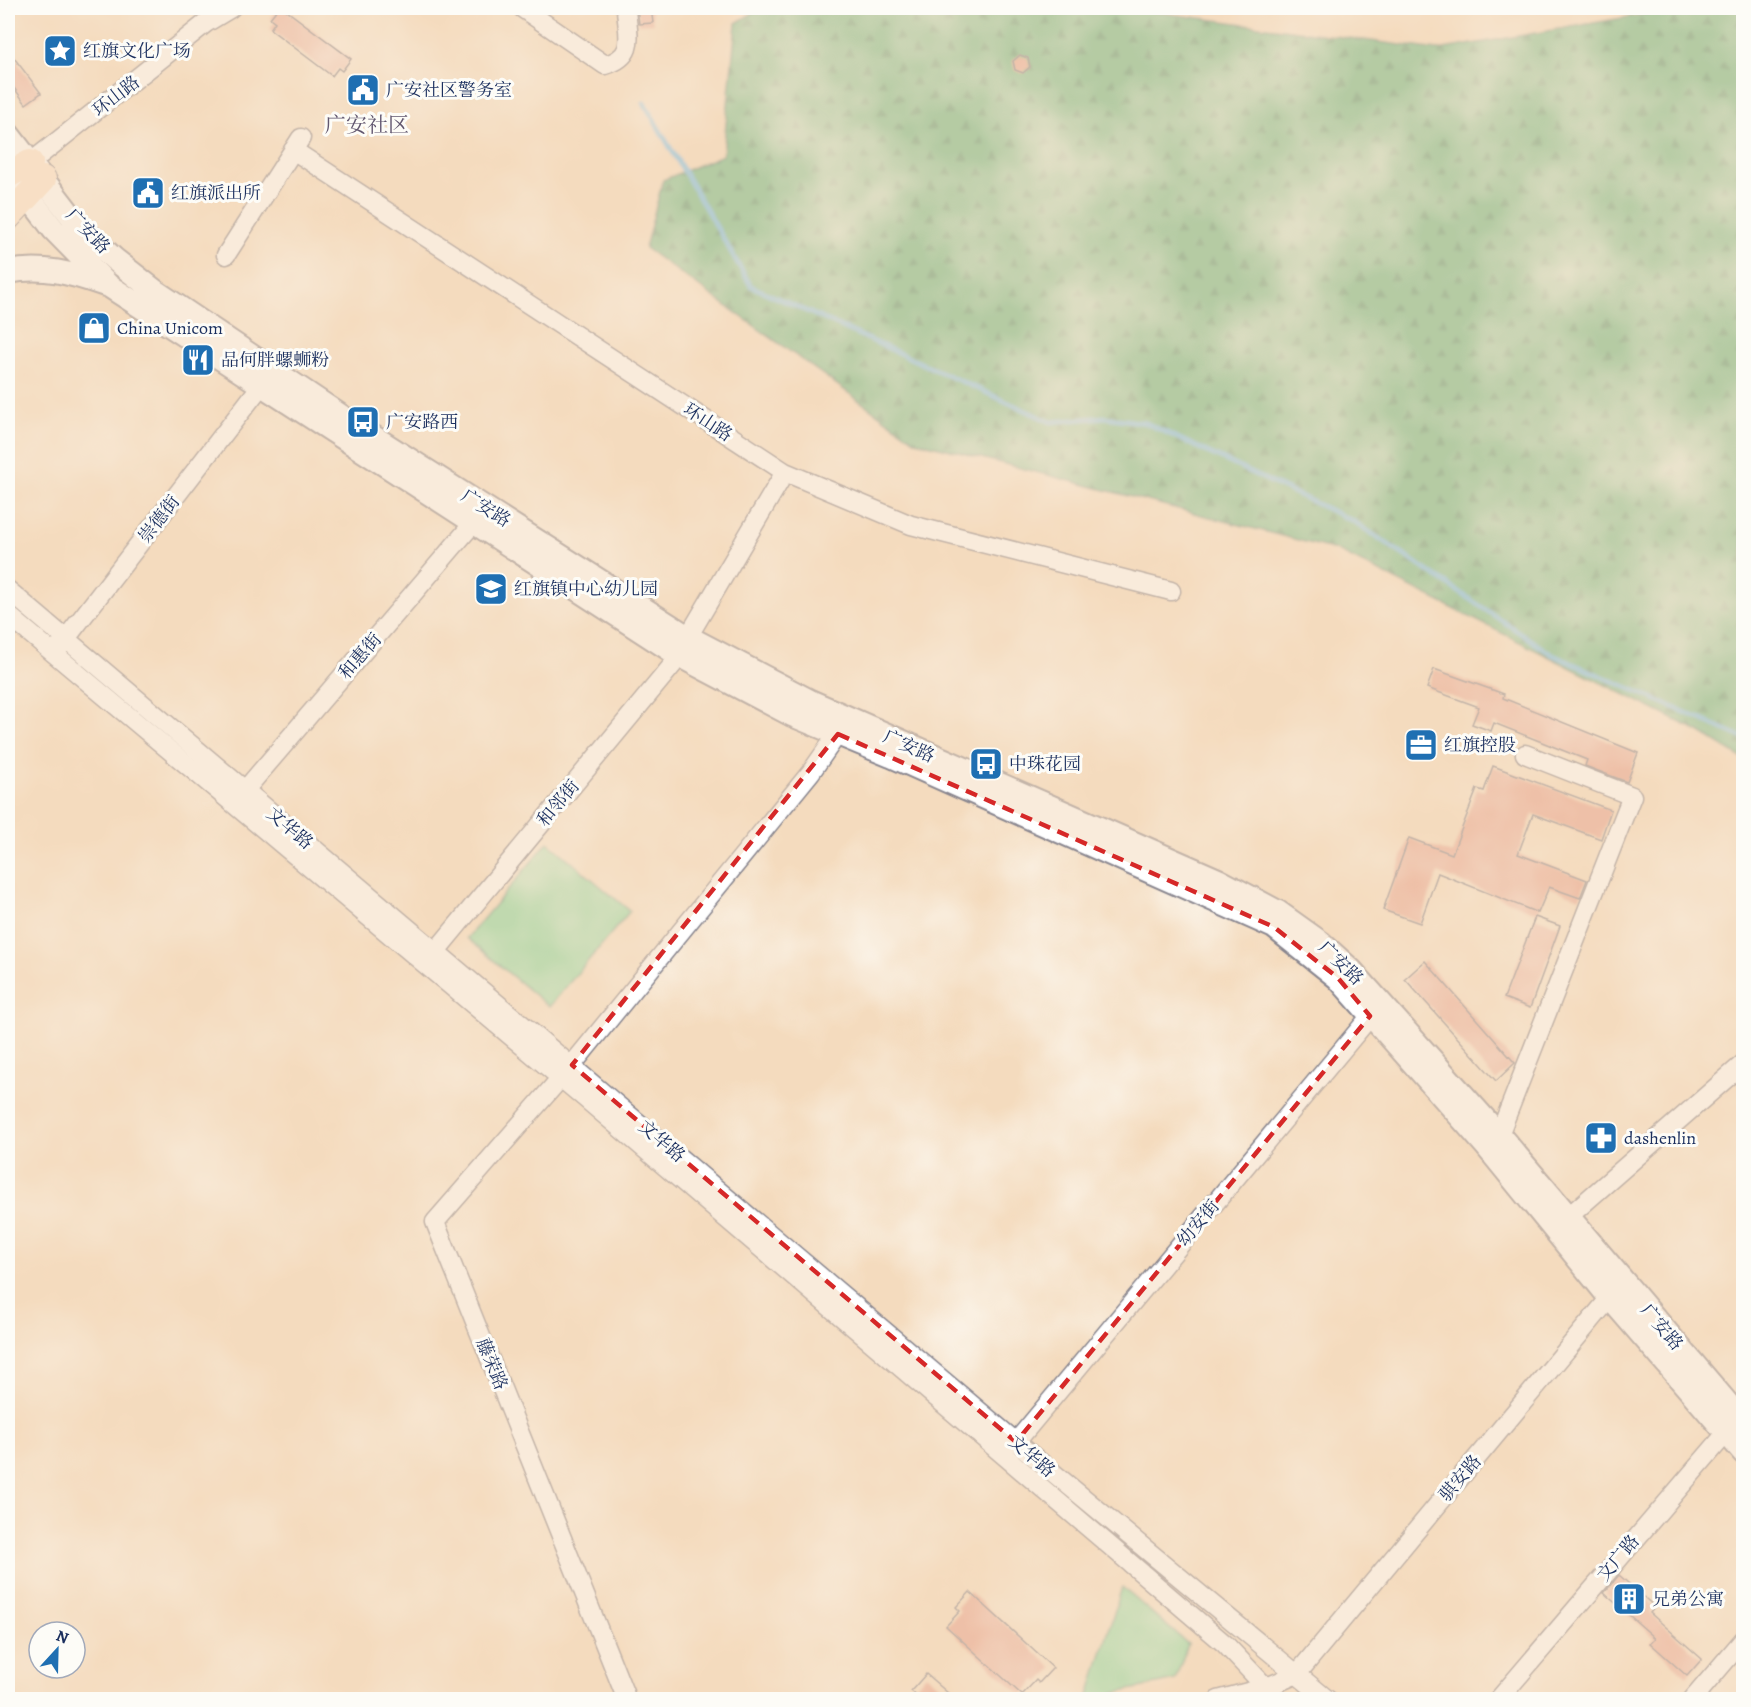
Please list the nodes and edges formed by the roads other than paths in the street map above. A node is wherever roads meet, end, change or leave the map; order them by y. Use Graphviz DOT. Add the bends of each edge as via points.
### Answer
graph roads {
  1 [pos="231,8"];
  2 [pos="522,8"];
  3 [pos="626,8"];
  4 [pos="8,134"];
  5 [pos="21,176"];
  6 [pos="8,217"];
  7 [pos="226,255"];
  8 [pos="8,272"];
  9 [pos="109,286"];
  10 [pos="268,377"];
  11 [pos="785,472"];
  12 [pos="481,515"];
  13 [pos="8,590"];
  14 [pos="1172,591"];
  15 [pos="8,615"];
  16 [pos="66,640"];
  17 [pos="684,646"];
  18 [pos="54,654"];
  19 [pos="843,726"];
  20 [pos="1525,754"];
  21 [pos="245,790"];
  22 [pos="436,951"];
  23 [pos="1376,1009"];
  24 [pos="1743,1063"];
  25 [pos="566,1071"];
  26 [pos="1493,1141"];
  27 [pos="1568,1217"];
  28 [pos="1617,1290"];
  29 [pos="1736,1424"];
  30 [pos="988,1442"];
  31 [pos="1016,1443"];
  32 [pos="1743,1453"];
  33 [pos="1743,1639"];
  34 [pos="1297,1674"];
  35 [pos="1273,1693"];
  36 [pos="627,1700"];
  37 [pos="1218,1700"];
  38 [pos="1306,1700"];
  39 [pos="1328,1700"];
  40 [pos="1498,1700"];
  41 [pos="1692,1700"];
  1 -- 5 [label="street, 环山路" via="206,23"];
  2 -- 3 [label="street" via="605,65 618,62 630,41"];
  4 -- 5 [label="street, 广安路"];
  5 -- 6 [label="main road"];
  5 -- 9 [label="street, 广安路" via="54,230"];
  5 -- 10 [label="street, 广安路" via="114,259"];
  7 -- 11 [label="street, 环山路" via="297,144"];
  8 -- 9 [label="street" via="55,269"];
  9 -- 10 [label="street, 广安路"];
  10 -- 12 [label="street, 广安路"];
  10 -- 16 [label="street, 崇德街"];
  11 -- 14 [label="street, 环山路" via="911,525"];
  11 -- 17 [label="street, 和邻街"];
  12 -- 17 [label="street, 广安路"];
  12 -- 21 [label="street, 和惠街"];
  13 -- 16 [label="street, 文华路"];
  15 -- 18 [label="street, 文华路"];
  16 -- 18 [label="street, 崇德街"];
  16 -- 21 [label="street, 文华路"];
  17 -- 19 [label="street, 广安路" via="792,715"];
  17 -- 22 [label="street, 和邻街"];
  18 -- 25 [label="street, 文华路"];
  19 -- 23 [label="street, 广安路" via="1274,927"];
  19 -- 25 [label="street" via="811,772"];
  20 -- 26 [label="street" via="1632,796"];
  21 -- 22 [label="street, 文华路"];
  22 -- 25 [label="street, 文华路"];
  23 -- 26 [label="street, 广安路"];
  23 -- 31 [label="street, 幼安街"];
  24 -- 27 [label="street"];
  25 -- 30 [label="street, 文华路"];
  25 -- 31 [label="street, 文华路"];
  25 -- 36 [label="street, 藤荣路" via="435,1222"];
  26 -- 27 [label="street, 广安路"];
  26 -- 28 [label="street, 广安路"];
  27 -- 28 [label="street, 广安路"];
  28 -- 29 [label="street, 广安路"];
  28 -- 34 [label="street, 骐安路"];
  29 -- 32 [label="street, 广安路"];
  29 -- 40 [label="street, 文广路"];
  30 -- 31 [label="street"];
  30 -- 35 [label="street, 文华路" via="1225,1644"];
  31 -- 34 [label="street, 文华路"];
  33 -- 41 [label="street"];
  34 -- 35 [label="street"];
  34 -- 38 [label="street"];
  34 -- 39 [label="street, 文华路"];
  35 -- 37 [label="street"];
}
